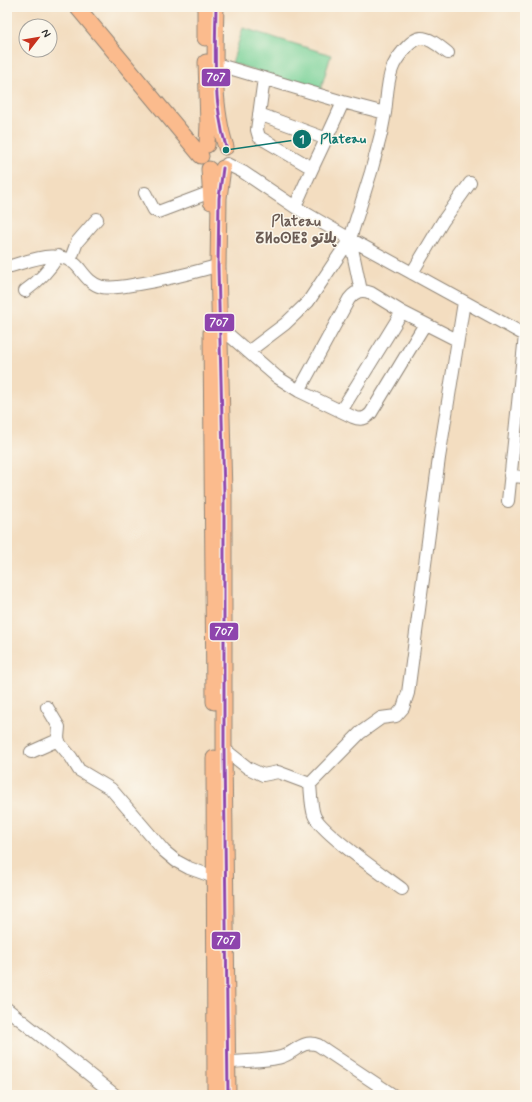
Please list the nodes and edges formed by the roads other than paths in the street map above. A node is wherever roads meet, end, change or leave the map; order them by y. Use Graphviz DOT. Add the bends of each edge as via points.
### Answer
graph roads {
  1 [pos="77,7"];
  2 [pos="89,7"];
  3 [pos="205,7"];
  4 [pos="216,7"];
  5 [pos="448,53"];
  6 [pos="216,64"];
  7 [pos="264,78"];
  8 [pos="342,102"];
  9 [pos="385,112"];
  10 [pos="259,114"];
  11 [pos="327,139"];
  12 [pos="226,146"];
  13 [pos="204,149"];
  14 [pos="220,167"];
  15 [pos="312,168"];
  16 [pos="470,183"];
  17 [pos="211,192"];
  18 [pos="145,193"];
  19 [pos="295,207"];
  20 [pos="97,219"];
  21 [pos="350,239"];
  22 [pos="58,256"];
  23 [pos="70,261"];
  24 [pos="11,266"];
  25 [pos="212,267"];
  26 [pos="412,273"];
  27 [pos="25,291"];
  28 [pos="361,291"];
  29 [pos="464,302"];
  30 [pos="402,312"];
  31 [pos="425,324"];
  32 [pos="221,328"];
  33 [pos="525,335"];
  34 [pos="457,340"];
  35 [pos="248,352"];
  36 [pos="299,391"];
  37 [pos="341,411"];
  38 [pos="510,476"];
  39 [pos="525,477"];
  40 [pos="508,501"];
  41 [pos="47,707"];
  42 [pos="58,740"];
  43 [pos="224,749"];
  44 [pos="31,752"];
  45 [pos="310,784"];
  46 [pos="214,877"];
  47 [pos="402,889"];
  48 [pos="7,1009"];
  49 [pos="228,1062"];
  50 [pos="115,1095"];
  51 [pos="215,1095"];
  52 [pos="228,1095"];
  53 [pos="393,1095"];
  1 -- 13 [label="main road"];
  2 -- 13 [label="main road"];
  3 -- 13 [label="main road" via="208,124"];
  4 -- 6 [label="main road"];
  5 -- 9 [label="street" via="432,41 422,38 411,43 392,68"];
  6 -- 7 [label="street"];
  6 -- 12 [label="main road" via="218,120"];
  7 -- 8 [label="street"];
  7 -- 10 [label="street"];
  8 -- 9 [label="street"];
  8 -- 11 [label="street"];
  9 -- 21 [label="street" via="371,172"];
  10 -- 11 [label="street"];
  10 -- 15 [label="street" via="259,137"];
  11 -- 15 [label="street"];
  12 -- 13 [label="main road" via="217,142"];
  12 -- 14 [label="main road" via="230,158"];
  13 -- 14 [label="main road" via="202,162"];
  14 -- 17 [label="main road"];
  14 -- 19 [label="street" via="243,172"];
  14 -- 32 [label="main road"];
  15 -- 19 [label="street"];
  16 -- 26 [label="street" via="443,221"];
  17 -- 18 [label="street" via="158,212 154,210"];
  17 -- 25 [label="main road"];
  19 -- 21 [label="street"];
  20 -- 23 [label="street" via="77,242"];
  21 -- 26 [label="street"];
  21 -- 28 [label="street"];
  21 -- 35 [label="street" via="308,302 285,324"];
  22 -- 23 [label="street"];
  22 -- 24 [label="street"];
  22 -- 27 [label="street" via="44,277"];
  23 -- 25 [label="street" via="90,282 102,287 120,288 165,280"];
  25 -- 46 [label="main road" via="210,318"];
  26 -- 29 [label="street"];
  28 -- 30 [label="street" via="371,293"];
  28 -- 36 [label="street" via="349,299"];
  29 -- 33 [label="street"];
  29 -- 34 [label="street"];
  30 -- 31 [label="street"];
  30 -- 37 [label="street"];
  31 -- 34 [label="street"];
  31 -- 37 [label="street" via="369,415 360,419"];
  32 -- 35 [label="street"];
  32 -- 43 [label="main road"];
  33 -- 38 [label="street"];
  34 -- 45 [label="street" via="408,693 403,708 396,716 381,718 360,732"];
  35 -- 36 [label="street" via="277,377"];
  36 -- 37 [label="street"];
  38 -- 39 [label="street"];
  38 -- 40 [label="street"];
  41 -- 42 [label="street" via="59,727"];
  42 -- 44 [label="street"];
  42 -- 46 [label="street" via="79,770 111,789 164,851 189,868"];
  43 -- 45 [label="street" via="248,768 263,775 278,772"];
  43 -- 49 [label="main road"];
  45 -- 47 [label="street" via="314,816 324,828 360,859"];
  46 -- 51 [label="main road"];
  48 -- 50 [label="street"];
  49 -- 52 [label="main road"];
  49 -- 53 [label="street" via="277,1058 304,1044 315,1044"];
}
